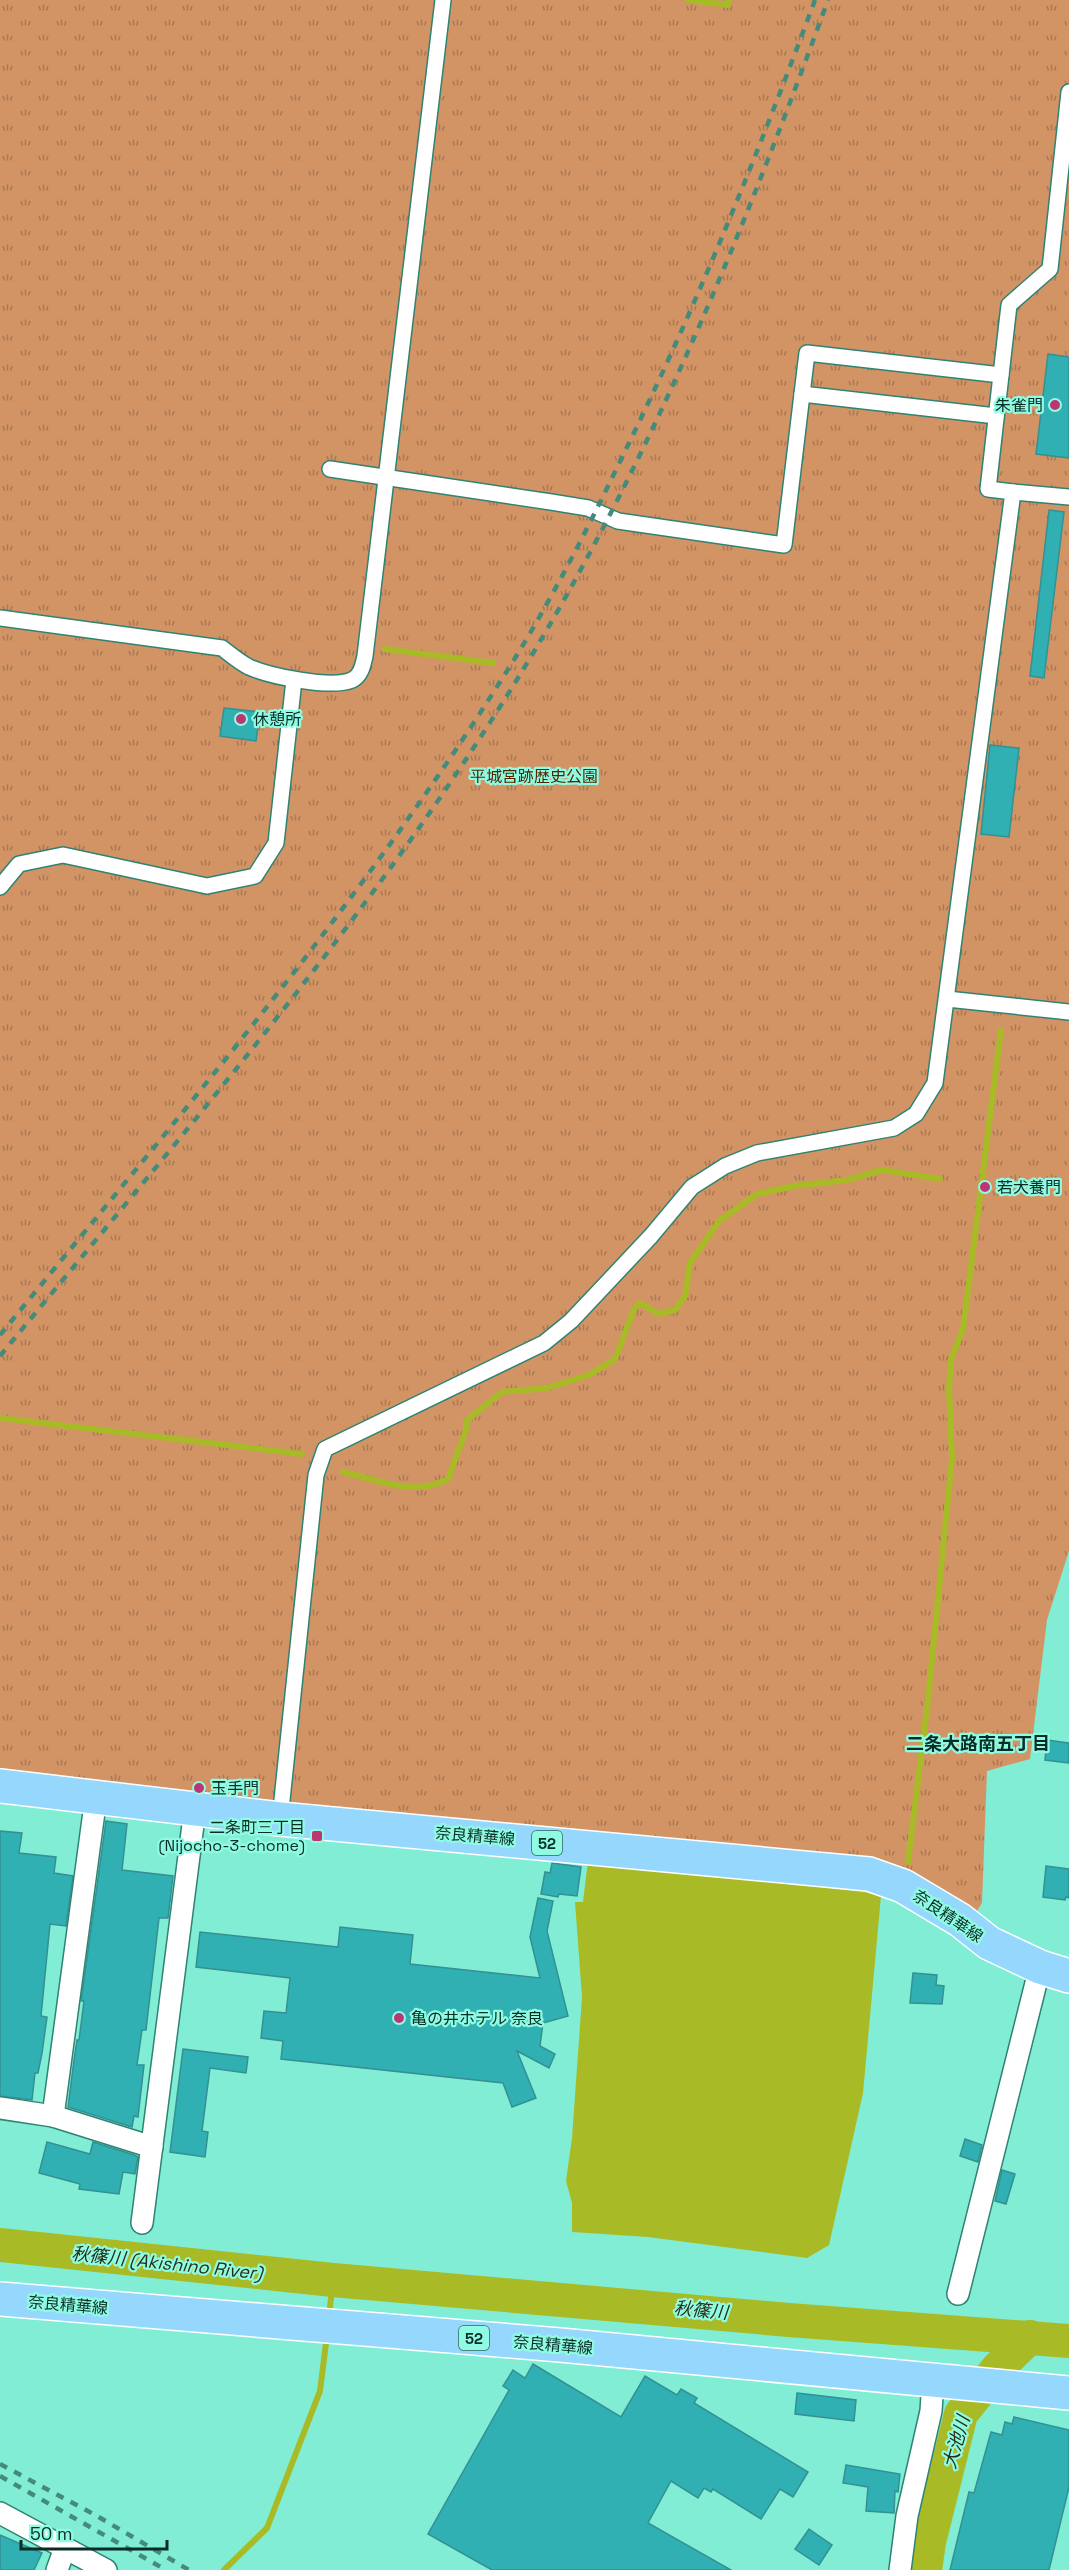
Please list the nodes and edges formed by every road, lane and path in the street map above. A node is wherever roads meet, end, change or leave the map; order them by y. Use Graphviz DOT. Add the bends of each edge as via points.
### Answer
graph roads {
  1 [pos="443,0"];
  2 [pos="1069,92"];
  3 [pos="1001,375"];
  4 [pos="802,394"];
  5 [pos="996,416"];
  6 [pos="330,469"];
  7 [pos="385,477"];
  8 [pos="1013,492"];
  9 [pos="1069,497"];
  10 [pos="0,618"];
  11 [pos="294,680"];
  12 [pos="0,887"];
  13 [pos="947,999"];
  14 [pos="1069,1012"];
  15 [pos="0,1786"];
  16 [pos="96,1797"];
  17 [pos="195,1809"];
  18 [pos="280,1819"];
  19 [pos="1054,1972"];
  20 [pos="0,2108"];
  21 [pos="53,2116"];
  22 [pos="152,2147"];
  23 [pos="142,2223"];
  24 [pos="958,2294"];
  25 [pos="0,2299"];
  26 [pos="941,2381"];
  27 [pos="1069,2392"];
  28 [pos="0,2513"];
  29 [pos="65,2548"];
  30 [pos="57,2570"];
  31 [pos="106,2570"];
  32 [pos="900,2570"];
  1 -- 7 [label="street"];
  2 -- 3 [label="street" via="1050,269 1009,305"];
  3 -- 4 [label="street" via="807,353"];
  3 -- 5 [label="street"];
  4 -- 5 [label="street"];
  4 -- 7 [label="street" via="784,545 618,521 588,508"];
  5 -- 8 [label="street" via="988,489"];
  6 -- 7 [label="street"];
  7 -- 11 [label="street" via="361,671 352,680"];
  8 -- 9 [label="street"];
  8 -- 13 [label="street"];
  10 -- 11 [label="street" via="222,648 248,666"];
  11 -- 12 [label="street" via="276,843 255,876 207,886 63,855 19,864"];
  13 -- 14 [label="street"];
  13 -- 18 [label="street" via="934,1083 916,1114 894,1128 757,1153 725,1166 692,1187 571,1321 544,1343 325,1449 316,1475"];
  15 -- 16 [label="main road, 奈良精華線 / 52"];
  16 -- 17 [label="main road, 奈良精華線 / 52"];
  16 -- 21 [label="street"];
  17 -- 18 [label="main road, 奈良精華線 / 52"];
  17 -- 22 [label="street"];
  18 -- 19 [label="main road, 奈良精華線 / 52" via="869,1874 903,1886 960,1920 989,1943"];
  19 -- 24 [label="street"];
  20 -- 21 [label="street"];
  21 -- 22 [label="street"];
  22 -- 23 [label="street"];
  25 -- 26 [label="main road, 奈良精華線 / 52"];
  26 -- 27 [label="main road, 奈良精華線 / 52"];
  26 -- 32 [label="street" via="906,2516"];
  28 -- 29 [label="street"];
  29 -- 30 [label="street"];
  29 -- 31 [label="street"];
}
